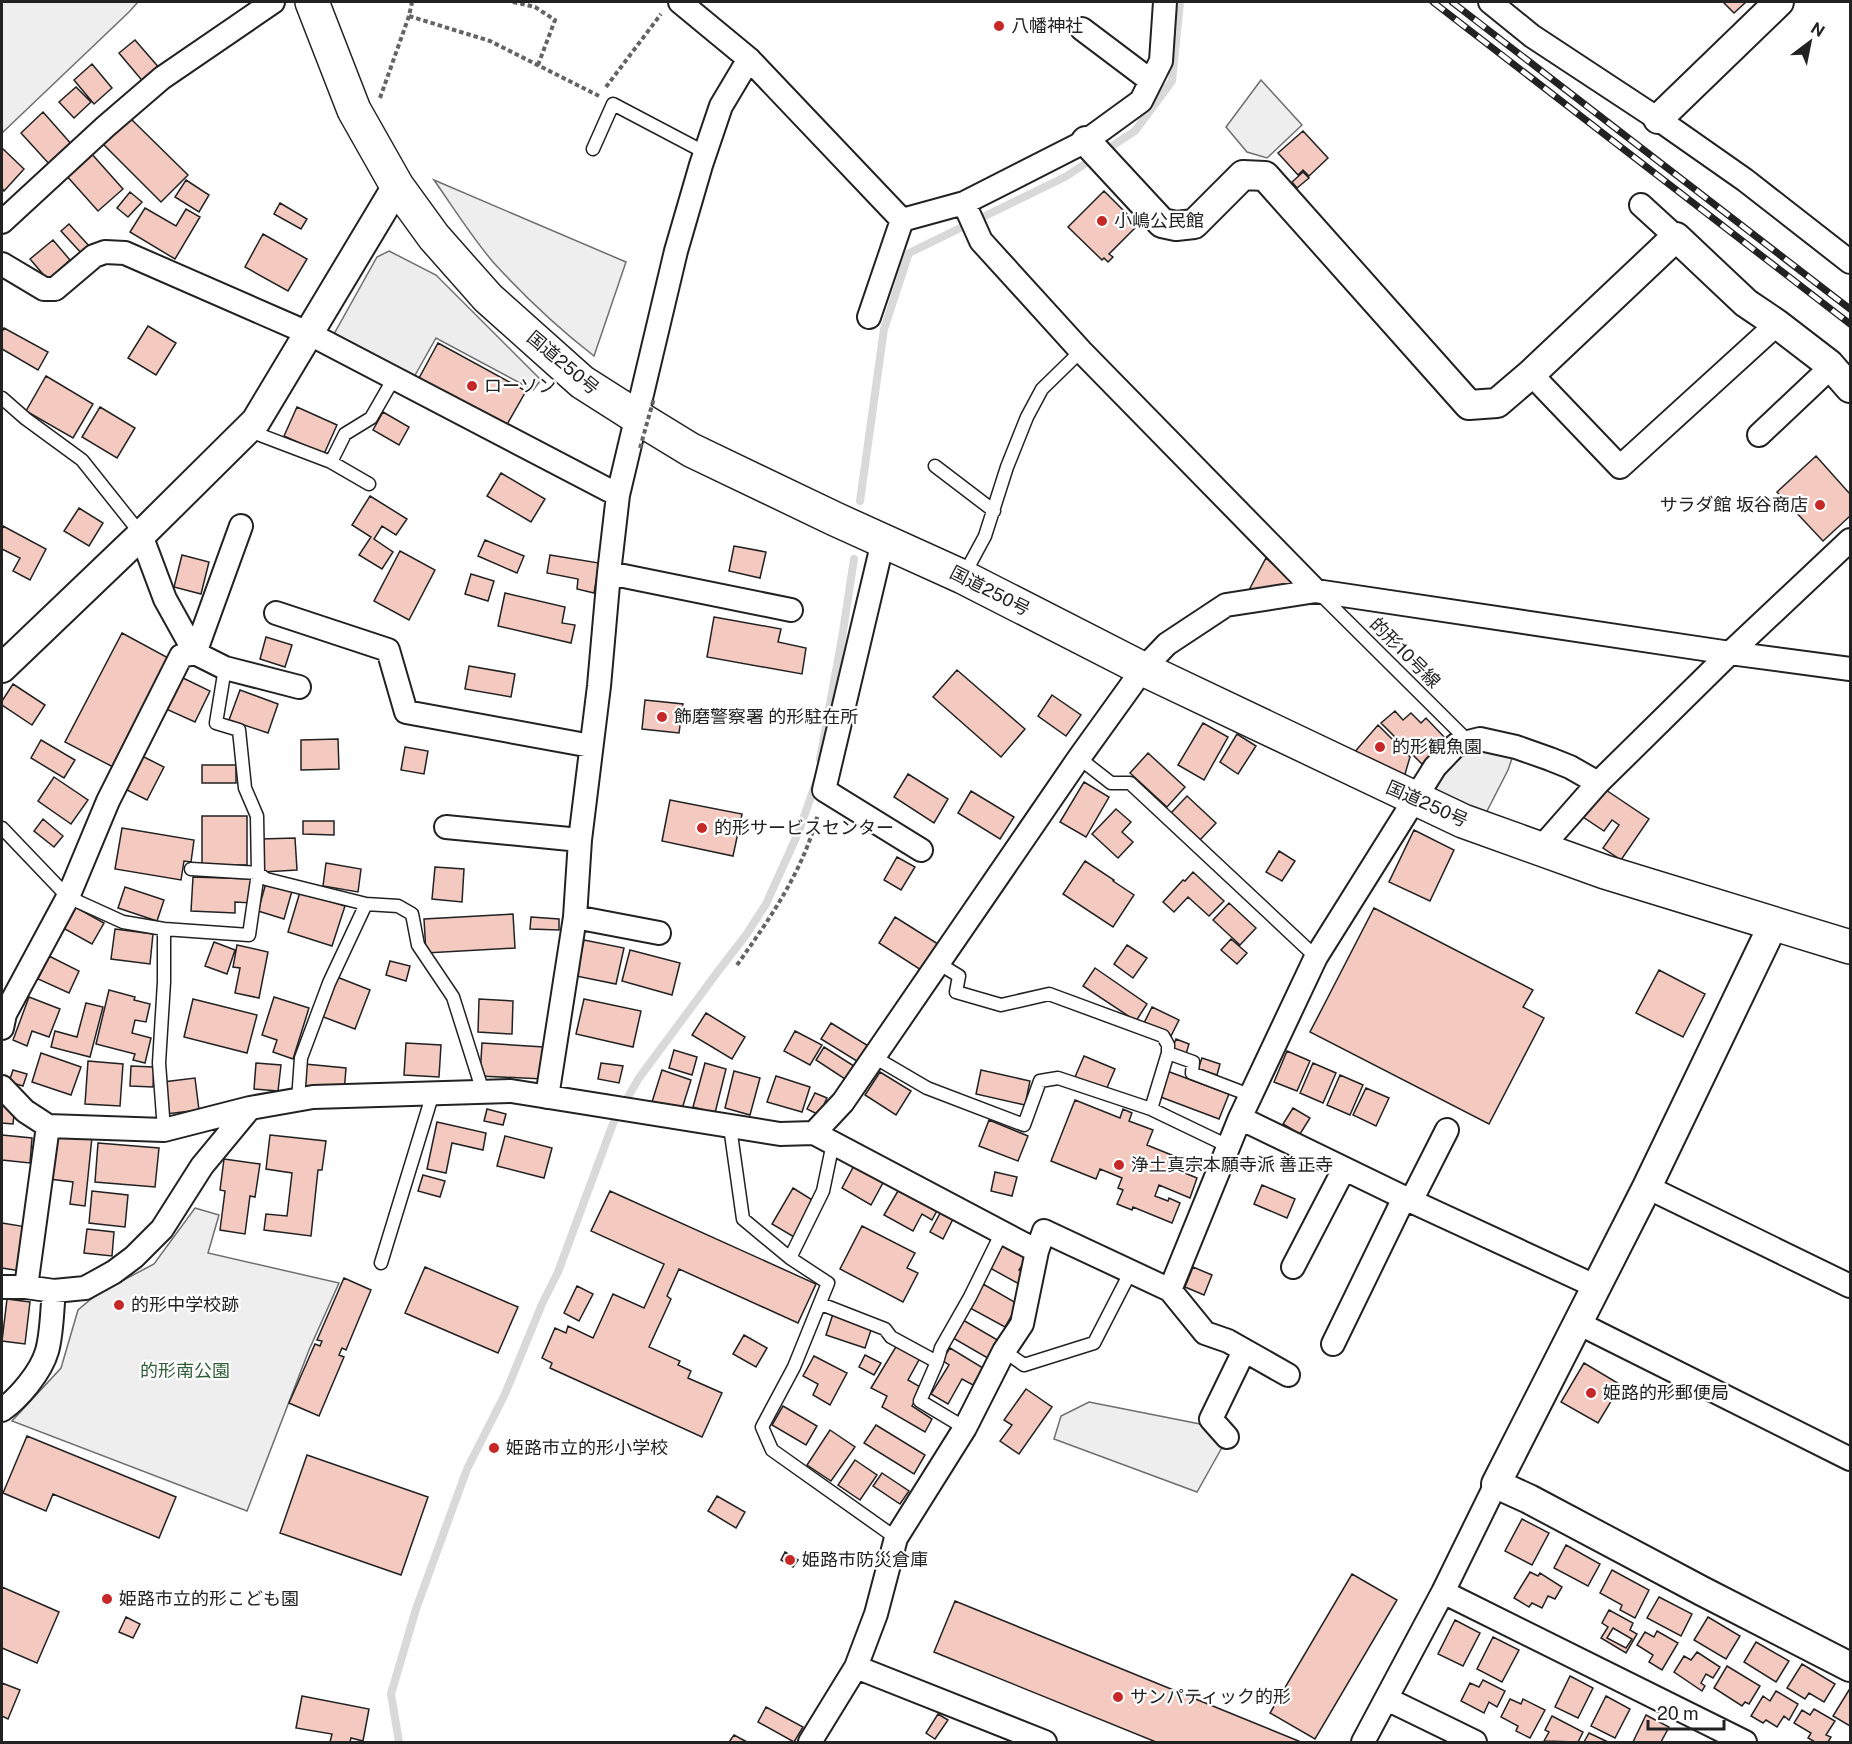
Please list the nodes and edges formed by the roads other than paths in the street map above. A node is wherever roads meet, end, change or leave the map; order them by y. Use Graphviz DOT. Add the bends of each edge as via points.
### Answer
graph roads {
  1 [pos="273,2"];
  2 [pos="312,2"];
  3 [pos="1165,2"];
  4 [pos="1490,2"];
  5 [pos="1779,2"];
  6 [pos="672,6"];
  7 [pos="1082,29"];
  8 [pos="749,59"];
  9 [pos="1151,81"];
  10 [pos="1658,119"];
  11 [pos="593,149"];
  12 [pos="1094,151"];
  13 [pos="705,153"];
  14 [pos="397,186"];
  15 [pos="1641,205"];
  16 [pos="966,207"];
  17 [pos="902,220"];
  18 [pos="2,222"];
  19 [pos="1676,237"];
  20 [pos="1851,262"];
  21 [pos="2,264"];
  22 [pos="868,317"];
  23 [pos="1777,324"];
  24 [pos="308,333"];
  25 [pos="1081,351"];
  26 [pos="1832,367"];
  27 [pos="1531,374"];
  28 [pos="394,378"];
  29 [pos="1851,388"];
  30 [pos="2,398"];
  31 [pos="644,421"];
  32 [pos="247,430"];
  33 [pos="1758,435"];
  34 [pos="331,462"];
  35 [pos="935,466"];
  36 [pos="369,484"];
  37 [pos="618,495"];
  38 [pos="994,511"];
  39 [pos="241,526"];
  40 [pos="141,535"];
  41 [pos="883,540"];
  42 [pos="1851,540"];
  43 [pos="609,573"];
  44 [pos="963,577"];
  45 [pos="1316,591"];
  46 [pos="791,610"];
  47 [pos="276,613"];
  48 [pos="195,653"];
  49 [pos="1730,654"];
  50 [pos="2,668"];
  51 [pos="225,668"];
  52 [pos="1143,669"];
  53 [pos="1851,669"];
  54 [pos="298,687"];
  55 [pos="1468,741"];
  56 [pos="591,746"];
  57 [pos="1079,758"];
  58 [pos="1598,783"];
  59 [pos="1414,800"];
  60 [pos="446,827"];
  61 [pos="2,828"];
  62 [pos="580,840"];
  63 [pos="1540,849"];
  64 [pos="921,850"];
  65 [pos="191,869"];
  66 [pos="258,873"];
  67 [pos="68,897"];
  68 [pos="366,904"];
  69 [pos="574,917"];
  70 [pos="1773,925"];
  71 [pos="164,929"];
  72 [pos="659,933"];
  73 [pos="1851,947"];
  74 [pos="1316,957"];
  75 [pos="938,963"];
  76 [pos="3,1018"];
  77 [pos="1168,1053"];
  78 [pos="874,1057"];
  79 [pos="2,1087"];
  80 [pos="483,1092"];
  81 [pos="433,1093"];
  82 [pos="1252,1096"];
  83 [pos="547,1097"];
  84 [pos="298,1100"];
  85 [pos="250,1108"];
  86 [pos="1151,1109"];
  87 [pos="1240,1118"];
  88 [pos="48,1126"];
  89 [pos="730,1127"];
  90 [pos="164,1130"];
  91 [pos="1447,1130"];
  92 [pos="823,1138"];
  93 [pos="1228,1146"];
  94 [pos="1344,1169"];
  95 [pos="1647,1187"];
  96 [pos="1408,1199"];
  97 [pos="1002,1233"];
  98 [pos="1037,1251"];
  99 [pos="790,1258"];
  100 [pos="381,1263"];
  101 [pos="1293,1267"];
  102 [pos="1131,1271"];
  103 [pos="1851,1286"];
  104 [pos="2,1287"];
  105 [pos="26,1287"];
  106 [pos="1597,1287"];
  107 [pos="54,1290"];
  108 [pos="1170,1290"];
  109 [pos="821,1304"];
  110 [pos="1578,1323"];
  111 [pos="1333,1344"];
  112 [pos="1004,1351"];
  113 [pos="1244,1351"];
  114 [pos="937,1362"];
  115 [pos="1288,1375"];
  116 [pos="2,1410"];
  117 [pos="965,1428"];
  118 [pos="1227,1437"];
  119 [pos="1851,1459"];
  120 [pos="1496,1484"];
  121 [pos="896,1538"];
  122 [pos="1443,1592"];
  123 [pos="856,1667"];
  124 [pos="1851,1667"];
  125 [pos="1387,1699"];
  126 [pos="810,1743"];
  127 [pos="1045,1743"];
  128 [pos="1363,1743"];
  129 [pos="1475,1743"];
  130 [pos="1745,1743"];
  1 -- 18 [label="street" via="162,78"];
  2 -- 14 [label="highway, 国道250号" via="354,110"];
  3 -- 9 [label="street" via="1161,61"];
  4 -- 10 [label="street" via="1532,36"];
  5 -- 10 [label="street"];
  6 -- 8 [label="street"];
  7 -- 9 [label="street"];
  8 -- 13 [label="street" via="721,106"];
  8 -- 17 [label="street"];
  9 -- 12 [label="street" via="1141,101"];
  10 -- 20 [label="street"];
  11 -- 13 [label="lane" via="613,104"];
  12 -- 16 [label="street"];
  12 -- 27 [label="street" via="1162,223 1176,226 1194,224 1243,175 1265,176 1470,405 1497,403"];
  13 -- 31 [label="street" via="648,365"];
  14 -- 24 [label="street"];
  14 -- 31 [label="highway, 国道250号" via="434,237 488,298 582,382"];
  15 -- 19 [label="street"];
  16 -- 17 [label="street"];
  16 -- 25 [label="street" via="981,241"];
  17 -- 22 [label="street"];
  19 -- 23 [label="street" via="1746,303"];
  19 -- 27 [label="street"];
  21 -- 24 [label="street" via="44,289 55,289 94,256 125,253"];
  23 -- 26 [label="street"];
  23 -- 27 [label="street" via="1620,467"];
  24 -- 28 [label="street"];
  24 -- 32 [label="street"];
  25 -- 38 [label="lane" via="1042,389 1007,467"];
  25 -- 45 [label="street"];
  26 -- 29 [label="street"];
  26 -- 33 [label="street"];
  28 -- 34 [label="lane" via="371,418 345,434"];
  28 -- 37 [label="street"];
  30 -- 40 [label="lane" via="82,460"];
  31 -- 37 [label="street"];
  31 -- 41 [label="highway, 国道250号" via="691,450"];
  32 -- 34 [label="lane"];
  32 -- 40 [label="street"];
  34 -- 36 [label="lane"];
  35 -- 38 [label="lane"];
  37 -- 43 [label="street"];
  38 -- 44 [label="lane"];
  39 -- 48 [label="street"];
  40 -- 48 [label="street" via="165,599"];
  40 -- 50 [label="street"];
  41 -- 44 [label="highway, 国道250号"];
  41 -- 64 [label="street" via="824,790"];
  42 -- 49 [label="street"];
  43 -- 46 [label="street"];
  43 -- 56 [label="street"];
  44 -- 52 [label="highway, 国道250号"];
  45 -- 49 [label="street"];
  45 -- 52 [label="street" via="1226,605 1167,644"];
  45 -- 55 [label="lane, 的形10号線"];
  47 -- 56 [label="street" via="388,650 406,712"];
  48 -- 51 [label="street"];
  48 -- 67 [label="street" via="181,656 108,801"];
  49 -- 53 [label="street"];
  49 -- 58 [label="street"];
  51 -- 54 [label="street"];
  51 -- 66 [label="lane" via="216,723 239,730 245,788 257,816"];
  52 -- 57 [label="street"];
  52 -- 59 [label="highway, 国道250号"];
  55 -- 58 [label="street" via="1480,739 1528,751"];
  55 -- 59 [label="street" via="1456,745 1435,767"];
  56 -- 62 [label="street"];
  57 -- 74 [label="lane" via="1111,783 1130,783"];
  57 -- 75 [label="street"];
  58 -- 63 [label="street"];
  59 -- 63 [label="highway, 国道250号"];
  59 -- 74 [label="street"];
  60 -- 62 [label="street"];
  61 -- 67 [label="lane"];
  62 -- 69 [label="street"];
  63 -- 70 [label="highway, 国道250号"];
  65 -- 66 [label="lane"];
  66 -- 68 [label="lane" via="266,879"];
  66 -- 71 [label="lane" via="249,935"];
  67 -- 71 [label="lane" via="123,922"];
  67 -- 76 [label="street"];
  68 -- 80 [label="lane" via="398,906 412,914 418,945 453,997"];
  68 -- 84 [label="lane" via="329,983 301,1058"];
  69 -- 72 [label="street"];
  69 -- 83 [label="street"];
  70 -- 73 [label="highway, 国道250号"];
  70 -- 95 [label="street"];
  71 -- 90 [label="lane" via="159,1063"];
  74 -- 82 [label="street"];
  75 -- 77 [label="lane" via="959,976 956,992 1001,1005 1049,994 1163,1036"];
  75 -- 78 [label="street"];
  77 -- 82 [label="lane" via="1193,1062 1192,1073"];
  77 -- 86 [label="lane"];
  78 -- 86 [label="lane" via="927,1088 1024,1125 1040,1081 1058,1078"];
  78 -- 92 [label="street"];
  79 -- 88 [label="street" via="25,1111"];
  80 -- 81 [label="street"];
  80 -- 83 [label="street" via="511,1091"];
  81 -- 84 [label="street"];
  81 -- 100 [label="lane"];
  82 -- 87 [label="street"];
  83 -- 89 [label="street"];
  84 -- 85 [label="street"];
  85 -- 90 [label="street"];
  85 -- 107 [label="street" via="202,1166 162,1229 134,1257 85,1288"];
  86 -- 93 [label="lane"];
  87 -- 93 [label="street"];
  87 -- 94 [label="street"];
  88 -- 90 [label="street"];
  88 -- 105 [label="street"];
  89 -- 92 [label="street"];
  89 -- 99 [label="lane" via="743,1219"];
  91 -- 96 [label="street"];
  92 -- 97 [label="street"];
  92 -- 99 [label="lane" via="823,1191"];
  93 -- 108 [label="street"];
  94 -- 96 [label="street"];
  94 -- 101 [label="street"];
  95 -- 103 [label="street"];
  95 -- 106 [label="street"];
  96 -- 106 [label="street"];
  96 -- 111 [label="street"];
  97 -- 98 [label="street"];
  97 -- 114 [label="lane"];
  98 -- 102 [label="street" via="1044,1232"];
  98 -- 112 [label="street" via="1022,1324"];
  99 -- 109 [label="lane" via="828,1283"];
  102 -- 108 [label="street"];
  102 -- 112 [label="lane" via="1094,1343 1024,1365"];
  104 -- 105 [label="street"];
  105 -- 107 [label="street"];
  106 -- 110 [label="street"];
  107 -- 116 [label="street" via="47,1352 31,1381"];
  108 -- 113 [label="street" via="1205,1333"];
  109 -- 114 [label="lane" via="885,1329 891,1337"];
  109 -- 121 [label="lane" via="762,1427 772,1450"];
  110 -- 119 [label="street"];
  110 -- 120 [label="street"];
  112 -- 117 [label="street"];
  113 -- 115 [label="street"];
  113 -- 118 [label="street" via="1211,1419"];
  114 -- 117 [label="lane" via="920,1401"];
  117 -- 121 [label="street"];
  120 -- 122 [label="street"];
  120 -- 124 [label="street"];
  121 -- 123 [label="street" via="876,1614"];
  122 -- 125 [label="street"];
  122 -- 130 [label="street"];
  123 -- 126 [label="street"];
  123 -- 127 [label="street"];
  125 -- 128 [label="street"];
  125 -- 129 [label="street"];
}
